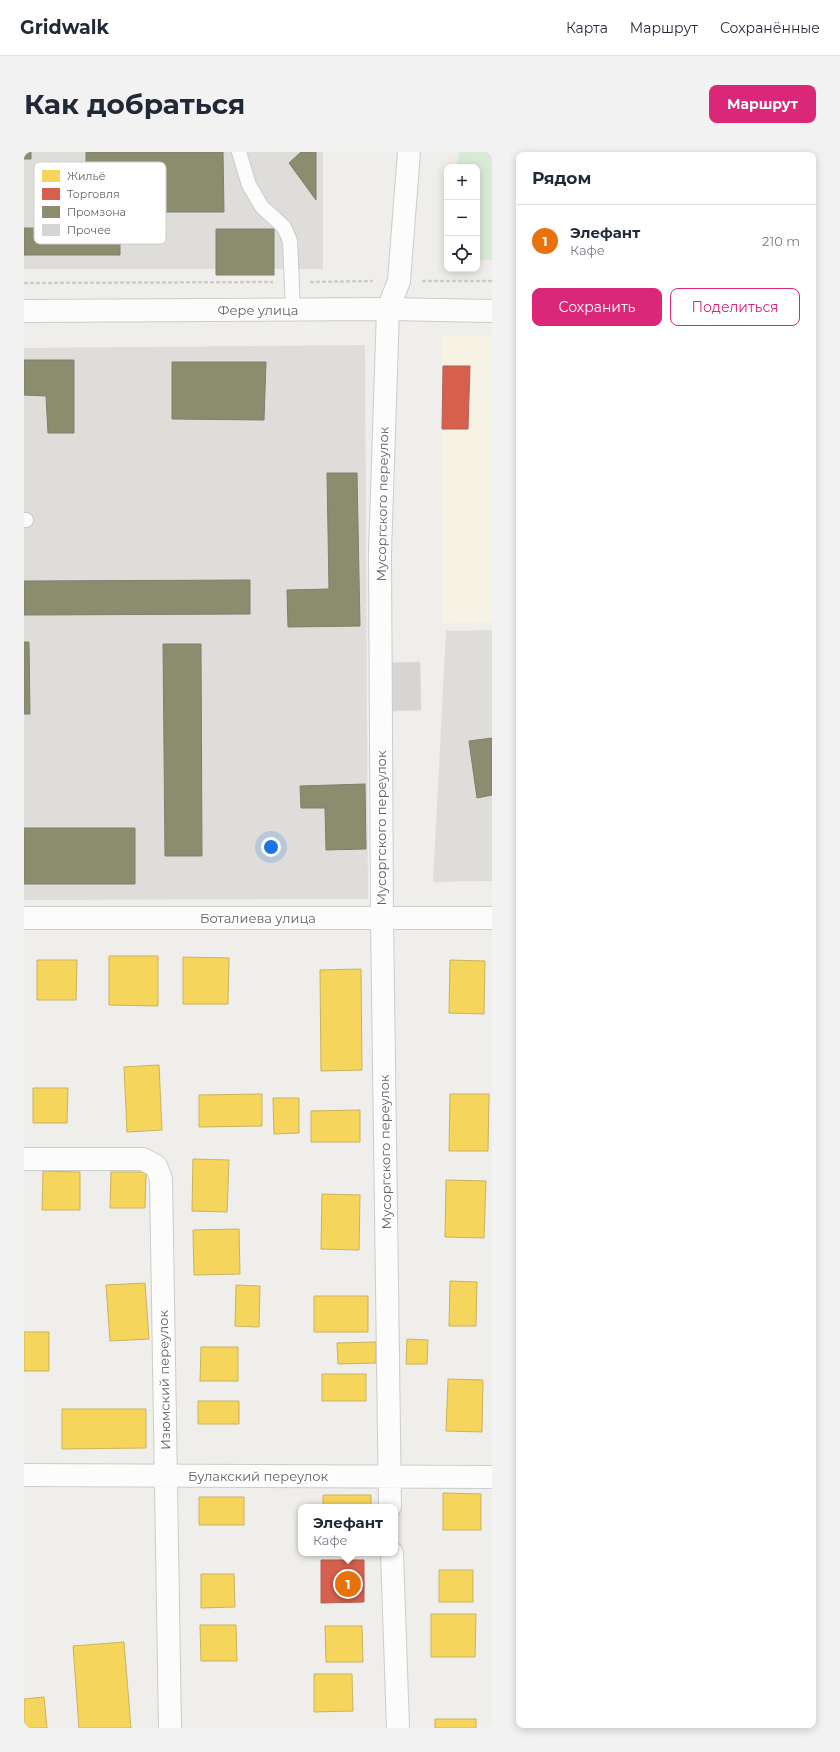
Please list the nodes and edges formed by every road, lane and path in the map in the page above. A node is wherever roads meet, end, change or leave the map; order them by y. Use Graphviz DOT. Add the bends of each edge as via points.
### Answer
graph roads {
  1 [pos="239,152"];
  2 [pos="409,152"];
  3 [pos="399,281"];
  4 [pos="492,281"];
  5 [pos="293,282"];
  6 [pos="24,283"];
  7 [pos="293,309"];
  8 [pos="388,309"];
  9 [pos="24,310"];
  10 [pos="492,311"];
  11 [pos="382,917"];
  12 [pos="24,918"];
  13 [pos="492,918"];
  14 [pos="24,1159"];
  15 [pos="24,1475"];
  16 [pos="166,1476"];
  17 [pos="389,1476"];
  18 [pos="492,1477"];
  19 [pos="390,1504"];
  20 [pos="392,1556"];
  21 [pos="170,1728"];
  22 [pos="398,1728"];
  1 -- 5 [label="lane" via="249,185 262,207 284,227 290,241"];
  2 -- 3 [label="street, Мусоргского переулок"];
  3 -- 4 [label="path"];
  3 -- 5 [label="path"];
  3 -- 8 [label="street, Мусоргского переулок"];
  5 -- 6 [label="path"];
  5 -- 7 [label="lane"];
  7 -- 8 [label="street, Фере улица"];
  7 -- 9 [label="street, Фере улица"];
  8 -- 10 [label="street, Фере улица"];
  8 -- 11 [label="street, Мусоргского переулок" via="380,552"];
  11 -- 12 [label="street, Боталиева улица"];
  11 -- 13 [label="street, Боталиева улица"];
  11 -- 17 [label="street, Мусоргского переулок"];
  14 -- 16 [label="street, Изюмский переулок" via="144,1159 156,1166 161,1179"];
  15 -- 16 [label="street, Булакский переулок"];
  16 -- 17 [label="street, Булакский переулок"];
  16 -- 21 [label="street, Изюмский переулок"];
  17 -- 18 [label="street, Булакский переулок"];
  17 -- 19 [label="street, Мусоргского переулок"];
  20 -- 22 [label="street"];
}
